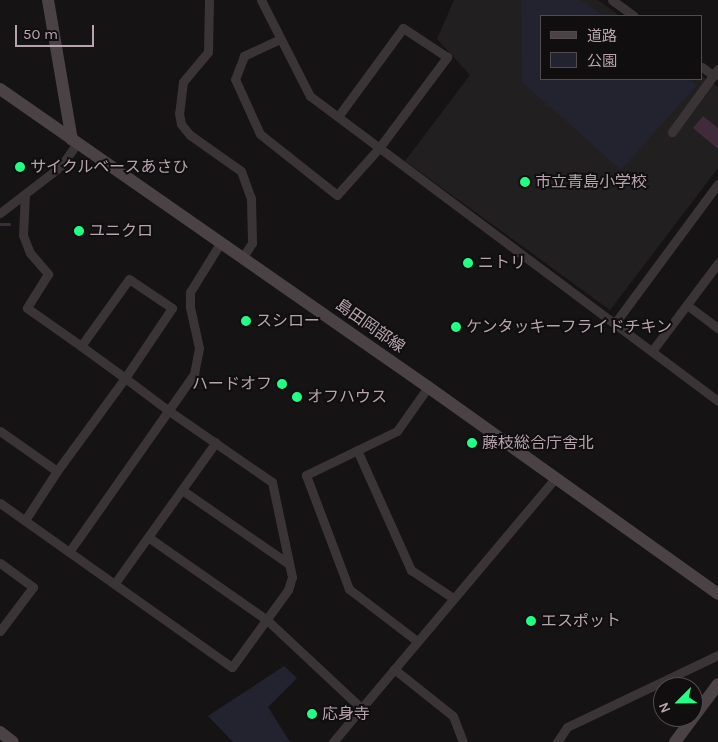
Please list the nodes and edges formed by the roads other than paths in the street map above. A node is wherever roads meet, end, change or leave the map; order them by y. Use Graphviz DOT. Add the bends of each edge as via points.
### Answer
graph roads {
  1 [pos="48,0"];
  2 [pos="208,0"];
  3 [pos="261,0"];
  4 [pos="612,0"];
  5 [pos="633,15"];
  6 [pos="280,39"];
  7 [pos="703,67"];
  8 [pos="716,73"];
  9 [pos="0,89"];
  10 [pos="339,115"];
  11 [pos="672,132"];
  12 [pos="75,142"];
  13 [pos="379,148"];
  14 [pos="718,184"];
  15 [pos="25,194"];
  16 [pos="0,213"];
  17 [pos="221,242"];
  18 [pos="242,257"];
  19 [pos="718,263"];
  20 [pos="687,305"];
  21 [pos="615,323"];
  22 [pos="718,328"];
  23 [pos="81,346"];
  24 [pos="652,351"];
  25 [pos="125,378"];
  26 [pos="428,387"];
  27 [pos="718,401"];
  28 [pos="170,411"];
  29 [pos="0,431"];
  30 [pos="216,442"];
  31 [pos="357,450"];
  32 [pos="57,471"];
  33 [pos="556,477"];
  34 [pos="182,490"];
  35 [pos="0,503"];
  36 [pos="25,520"];
  37 [pos="148,537"];
  38 [pos="69,552"];
  39 [pos="0,563"];
  40 [pos="289,564"];
  41 [pos="115,583"];
  42 [pos="718,594"];
  43 [pos="453,598"];
  44 [pos="267,620"];
  45 [pos="0,631"];
  46 [pos="417,641"];
  47 [pos="718,655"];
  48 [pos="394,669"];
  49 [pos="718,684"];
  50 [pos="361,708"];
  51 [pos="0,732"];
  52 [pos="13,742"];
  53 [pos="333,742"];
  54 [pos="463,742"];
  55 [pos="557,742"];
  56 [pos="675,742"];
  1 -- 12 [label="main road"];
  2 -- 18 [label="street" via="208,52 183,82 179,113 190,135 241,171 251,198 252,243"];
  3 -- 6 [label="street"];
  4 -- 5 [label="street"];
  6 -- 10 [label="street" via="310,96"];
  6 -- 13 [label="street" via="244,56 235,79 260,134 337,195"];
  7 -- 8 [label="street"];
  8 -- 11 [label="street"];
  9 -- 12 [label="main road, 島田岡部線"];
  10 -- 13 [label="street"];
  10 -- 13 [label="street" via="403,28 446,57"];
  12 -- 15 [label="street" via="61,166"];
  12 -- 17 [label="main road, 島田岡部線"];
  13 -- 21 [label="street"];
  14 -- 21 [label="street"];
  15 -- 16 [label="street"];
  15 -- 23 [label="street" via="23,235 30,253 48,274 27,308"];
  17 -- 18 [label="main road, 島田岡部線"];
  17 -- 28 [label="street" via="190,292 199,361"];
  18 -- 26 [label="main road, 島田岡部線"];
  19 -- 20 [label="street"];
  20 -- 22 [label="street"];
  20 -- 24 [label="street"];
  21 -- 24 [label="street"];
  23 -- 25 [label="street"];
  23 -- 25 [label="street" via="129,279 172,308"];
  24 -- 27 [label="street"];
  25 -- 28 [label="street"];
  25 -- 32 [label="street"];
  26 -- 31 [label="street" via="397,431"];
  26 -- 33 [label="main road, 島田岡部線"];
  28 -- 30 [label="street"];
  28 -- 38 [label="street"];
  29 -- 32 [label="street"];
  30 -- 34 [label="street"];
  30 -- 40 [label="street" via="272,482"];
  31 -- 43 [label="street" via="411,570"];
  31 -- 46 [label="street" via="306,475 349,589"];
  32 -- 36 [label="street"];
  33 -- 42 [label="main road, 島田岡部線"];
  33 -- 43 [label="street"];
  34 -- 37 [label="street"];
  34 -- 40 [label="street"];
  35 -- 36 [label="street"];
  36 -- 38 [label="street"];
  37 -- 41 [label="street"];
  37 -- 44 [label="street"];
  38 -- 41 [label="street"];
  39 -- 45 [label="street" via="33,587"];
  40 -- 44 [label="street" via="292,577 288,590"];
  41 -- 44 [label="street" via="232,667"];
  43 -- 46 [label="street"];
  44 -- 50 [label="street"];
  46 -- 48 [label="street"];
  47 -- 55 [label="street" via="567,727"];
  48 -- 50 [label="street"];
  48 -- 54 [label="street" via="453,716"];
  49 -- 56 [label="main road"];
  50 -- 53 [label="street"];
  51 -- 52 [label="main road"];
}
